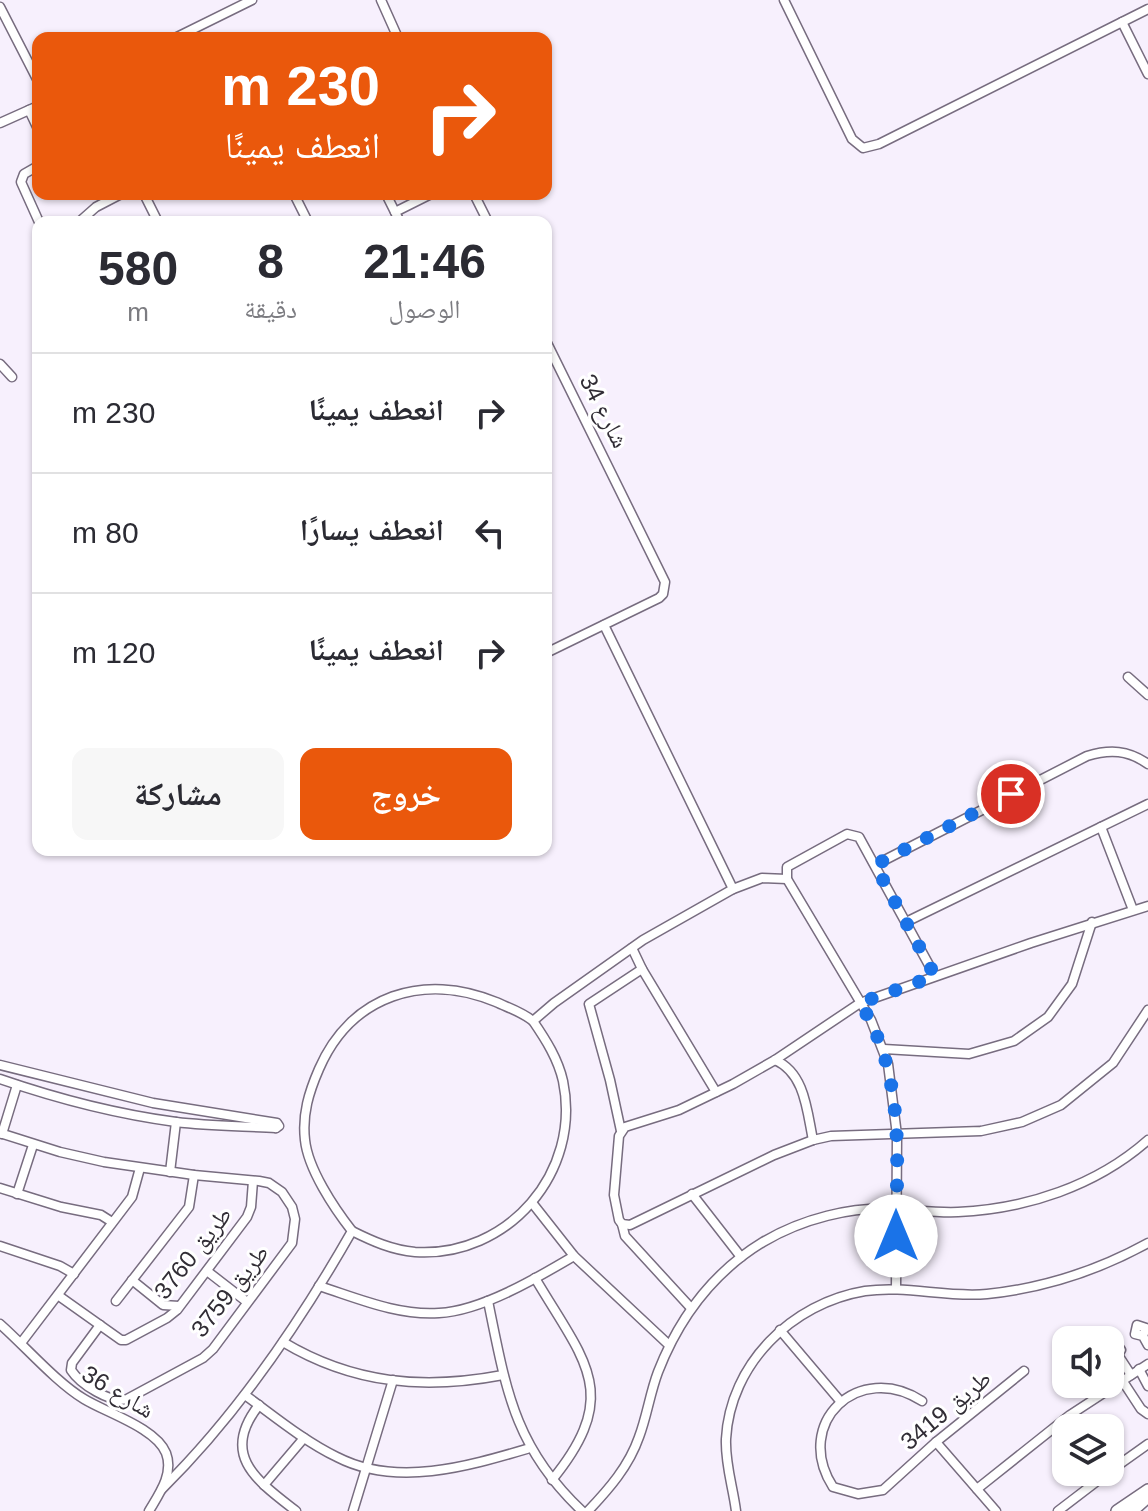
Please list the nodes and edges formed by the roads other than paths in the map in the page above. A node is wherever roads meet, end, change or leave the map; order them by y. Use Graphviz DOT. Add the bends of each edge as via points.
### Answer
graph roads {
  1 [pos="250,0"];
  2 [pos="381,0"];
  3 [pos="784,0"];
  4 [pos="0,7"];
  5 [pos="1148,9"];
  6 [pos="1122,22"];
  7 [pos="187,32"];
  8 [pos="395,32"];
  9 [pos="32,69"];
  10 [pos="1148,74"];
  11 [pos="32,109"];
  12 [pos="0,123"];
  13 [pos="32,169"];
  14 [pos="109,200"];
  15 [pos="389,200"];
  16 [pos="419,200"];
  17 [pos="395,212"];
  18 [pos="36,216"];
  19 [pos="86,216"];
  20 [pos="397,216"];
  21 [pos="552,353"];
  22 [pos="0,364"];
  23 [pos="12,377"];
  24 [pos="604,625"];
  25 [pos="552,650"];
  26 [pos="1128,677"];
  27 [pos="1148,695"];
  28 [pos="1148,764"];
  29 [pos="1148,804"];
  30 [pos="1101,827"];
  31 [pos="875,865"];
  32 [pos="787,879"];
  33 [pos="733,889"];
  34 [pos="1148,906"];
  35 [pos="1133,910"];
  36 [pos="906,922"];
  37 [pos="1092,922"];
  38 [pos="632,948"];
  39 [pos="642,969"];
  40 [pos="935,976"];
  41 [pos="860,1003"];
  42 [pos="1148,1010"];
  43 [pos="533,1021"];
  44 [pos="884,1049"];
  45 [pos="775,1060"];
  46 [pos="0,1065"];
  47 [pos="0,1079"];
  48 [pos="17,1085"];
  49 [pos="716,1092"];
  50 [pos="176,1122"];
  51 [pos="621,1131"];
  52 [pos="1,1133"];
  53 [pos="897,1135"];
  54 [pos="813,1140"];
  55 [pos="1148,1140"];
  56 [pos="33,1145"];
  57 [pos="140,1168"];
  58 [pos="170,1172"];
  59 [pos="194,1175"];
  60 [pos="253,1181"];
  61 [pos="0,1188"];
  62 [pos="17,1194"];
  63 [pos="692,1194"];
  64 [pos="533,1204"];
  65 [pos="897,1209"];
  66 [pos="112,1222"];
  67 [pos="622,1224"];
  68 [pos="352,1231"];
  69 [pos="1148,1243"];
  70 [pos="0,1246"];
  71 [pos="574,1256"];
  72 [pos="741,1257"];
  73 [pos="207,1271"];
  74 [pos="74,1274"];
  75 [pos="535,1278"];
  76 [pos="132,1280"];
  77 [pos="319,1286"];
  78 [pos="896,1289"];
  79 [pos="59,1296"];
  80 [pos="116,1301"];
  81 [pos="488,1301"];
  82 [pos="247,1302"];
  83 [pos="163,1305"];
  84 [pos="180,1305"];
  85 [pos="691,1308"];
  86 [pos="163,1320"];
  87 [pos="0,1324"];
  88 [pos="100,1325"];
  89 [pos="780,1330"];
  90 [pos="283,1342"];
  91 [pos="21,1343"];
  92 [pos="669,1345"];
  93 [pos="1148,1364"];
  94 [pos="1124,1366"];
  95 [pos="1024,1371"];
  96 [pos="503,1375"];
  97 [pos="1131,1375"];
  98 [pos="1124,1378"];
  99 [pos="393,1380"];
  100 [pos="1148,1386"];
  101 [pos="245,1395"];
  102 [pos="1090,1398"];
  103 [pos="922,1401"];
  104 [pos="841,1402"];
  105 [pos="259,1405"];
  106 [pos="1148,1414"];
  107 [pos="304,1438"];
  108 [pos="936,1442"];
  109 [pos="1148,1444"];
  110 [pos="530,1448"];
  111 [pos="1124,1461"];
  112 [pos="367,1468"];
  113 [pos="552,1480"];
  114 [pos="264,1485"];
  115 [pos="1091,1486"];
  116 [pos="162,1489"];
  117 [pos="977,1489"];
  118 [pos="1148,1490"];
  119 [pos="1148,1497"];
  120 [pos="149,1511"];
  121 [pos="296,1511"];
  122 [pos="353,1511"];
  123 [pos="585,1511"];
  124 [pos="736,1511"];
  125 [pos="996,1511"];
  126 [pos="1058,1511"];
  127 [pos="1117,1511"];
  128 [pos="1132,1511"];
  1 -- 7 [label="street"];
  2 -- 8 [label="street"];
  3 -- 6 [label="street" via="852,139 863,148"];
  4 -- 9 [label="street"];
  5 -- 6 [label="street"];
  6 -- 10 [label="street"];
  11 -- 12 [label="street"];
  13 -- 18 [label="street" via="21,185"];
  14 -- 19 [label="street"];
  15 -- 17 [label="street"];
  16 -- 17 [label="street"];
  17 -- 20 [label="street"];
  21 -- 24 [label="street, شارع 34" via="663,576 659,598"];
  22 -- 23 [label="street"];
  24 -- 25 [label="street"];
  24 -- 33 [label="street"];
  26 -- 27 [label="street"];
  28 -- 31 [label="street" via="1117,751 1087,756"];
  29 -- 30 [label="street"];
  30 -- 35 [label="street"];
  30 -- 36 [label="street"];
  31 -- 32 [label="street" via="861,839 850,833 790,865"];
  31 -- 36 [label="street"];
  32 -- 33 [label="street" via="762,878"];
  32 -- 41 [label="street"];
  33 -- 38 [label="street"];
  34 -- 35 [label="street"];
  35 -- 37 [label="street"];
  36 -- 40 [label="street"];
  37 -- 40 [label="street"];
  37 -- 44 [label="street" via="1072,984 1048,1017 1023,1036 969,1054"];
  38 -- 39 [label="street"];
  38 -- 43 [label="street"];
  39 -- 49 [label="street"];
  39 -- 51 [label="street" via="589,1004"];
  40 -- 41 [label="street"];
  41 -- 44 [label="street"];
  41 -- 45 [label="street"];
  42 -- 53 [label="street" via="1113,1063 1051,1110 1001,1128"];
  43 -- 64 [label="street" via="552,1049 567,1113 559,1156"];
  43 -- 68 [label="street" via="472,992 436,987 381,1001 341,1031 307,1098 305,1142 319,1178"];
  44 -- 53 [label="street"];
  45 -- 49 [label="street"];
  45 -- 54 [label="street" via="797,1080"];
  46 -- 50 [label="street" via="153,1103 279,1126"];
  47 -- 48 [label="street"];
  48 -- 50 [label="street"];
  48 -- 52 [label="street"];
  49 -- 51 [label="street"];
  50 -- 58 [label="street"];
  51 -- 67 [label="street" via="614,1195"];
  52 -- 56 [label="street, طريق 3759"];
  53 -- 54 [label="street"];
  53 -- 65 [label="street"];
  54 -- 63 [label="street"];
  55 -- 65 [label="street" via="1092,1179 1031,1201 959,1212"];
  56 -- 57 [label="street, طريق 3759"];
  56 -- 62 [label="street"];
  57 -- 58 [label="street, طريق 3759"];
  57 -- 66 [label="street" via="134,1193"];
  58 -- 59 [label="street, طريق 3759"];
  59 -- 60 [label="street, طريق 3759"];
  59 -- 76 [label="street" via="189,1207"];
  60 -- 73 [label="street, طريق 3760" via="249,1213"];
  60 -- 82 [label="street, طريق 3759" via="282,1192 296,1226 289,1248"];
  61 -- 62 [label="street"];
  62 -- 66 [label="street"];
  63 -- 67 [label="street" via="630,1225"];
  63 -- 72 [label="street"];
  64 -- 68 [label="street" via="489,1237 447,1251 392,1248"];
  64 -- 71 [label="street"];
  65 -- 72 [label="street" via="815,1219"];
  65 -- 78 [label="street"];
  66 -- 74 [label="street"];
  67 -- 85 [label="street" via="625,1236"];
  68 -- 77 [label="street"];
  69 -- 78 [label="street" via="1068,1279 1024,1289 939,1295"];
  70 -- 74 [label="street"];
  71 -- 75 [label="street"];
  71 -- 92 [label="street"];
  72 -- 85 [label="street"];
  73 -- 82 [label="street"];
  73 -- 84 [label="street, طريق 3760"];
  74 -- 79 [label="street"];
  75 -- 81 [label="street"];
  75 -- 113 [label="street" via="587,1369 592,1391 581,1441"];
  76 -- 80 [label="street"];
  76 -- 83 [label="street"];
  77 -- 81 [label="street" via="391,1309 439,1313"];
  77 -- 90 [label="street"];
  78 -- 89 [label="street" via="835,1299"];
  79 -- 88 [label="street, طريق 3760"];
  79 -- 91 [label="street"];
  81 -- 96 [label="street"];
  82 -- 88 [label="street, طريق 3759" via="207,1355 121,1401 71,1370"];
  83 -- 84 [label="street"];
  83 -- 86 [label="street"];
  84 -- 86 [label="street, طريق 3760"];
  85 -- 92 [label="street"];
  86 -- 88 [label="street, طريق 3760" via="123,1341"];
  87 -- 91 [label="street, شارع 36"];
  89 -- 104 [label="street"];
  89 -- 124 [label="street" via="743,1376 728,1419 727,1465"];
  90 -- 99 [label="street" via="335,1369"];
  90 -- 101 [label="street"];
  91 -- 116 [label="street, شارع 36" via="80,1397 157,1440 168,1463"];
  92 -- 123 [label="street" via="626,1465"];
  93 -- 97 [label="street"];
  94 -- 97 [label="street"];
  95 -- 108 [label="street, طريق 3419"];
  96 -- 99 [label="street" via="455,1382"];
  96 -- 110 [label="street"];
  97 -- 98 [label="street"];
  97 -- 100 [label="street"];
  97 -- 106 [label="street" via="1141,1409"];
  99 -- 112 [label="street"];
  101 -- 105 [label="street"];
  101 -- 116 [label="street"];
  102 -- 117 [label="street"];
  103 -- 104 [label="street" via="881,1386"];
  104 -- 108 [label="street, طريق 3419" via="825,1424 820,1450 833,1487 858,1494 883,1490"];
  105 -- 107 [label="street"];
  105 -- 114 [label="street" via="246,1424 241,1448"];
  107 -- 112 [label="street"];
  107 -- 114 [label="street"];
  108 -- 117 [label="street"];
  109 -- 111 [label="street"];
  110 -- 112 [label="street" via="453,1470"];
  110 -- 113 [label="street"];
  112 -- 122 [label="street"];
  113 -- 123 [label="street"];
  114 -- 121 [label="street"];
  115 -- 126 [label="street"];
  116 -- 120 [label="street, شارع 36"];
  117 -- 125 [label="street"];
  118 -- 127 [label="main road"];
  119 -- 128 [label="main road"];
}
